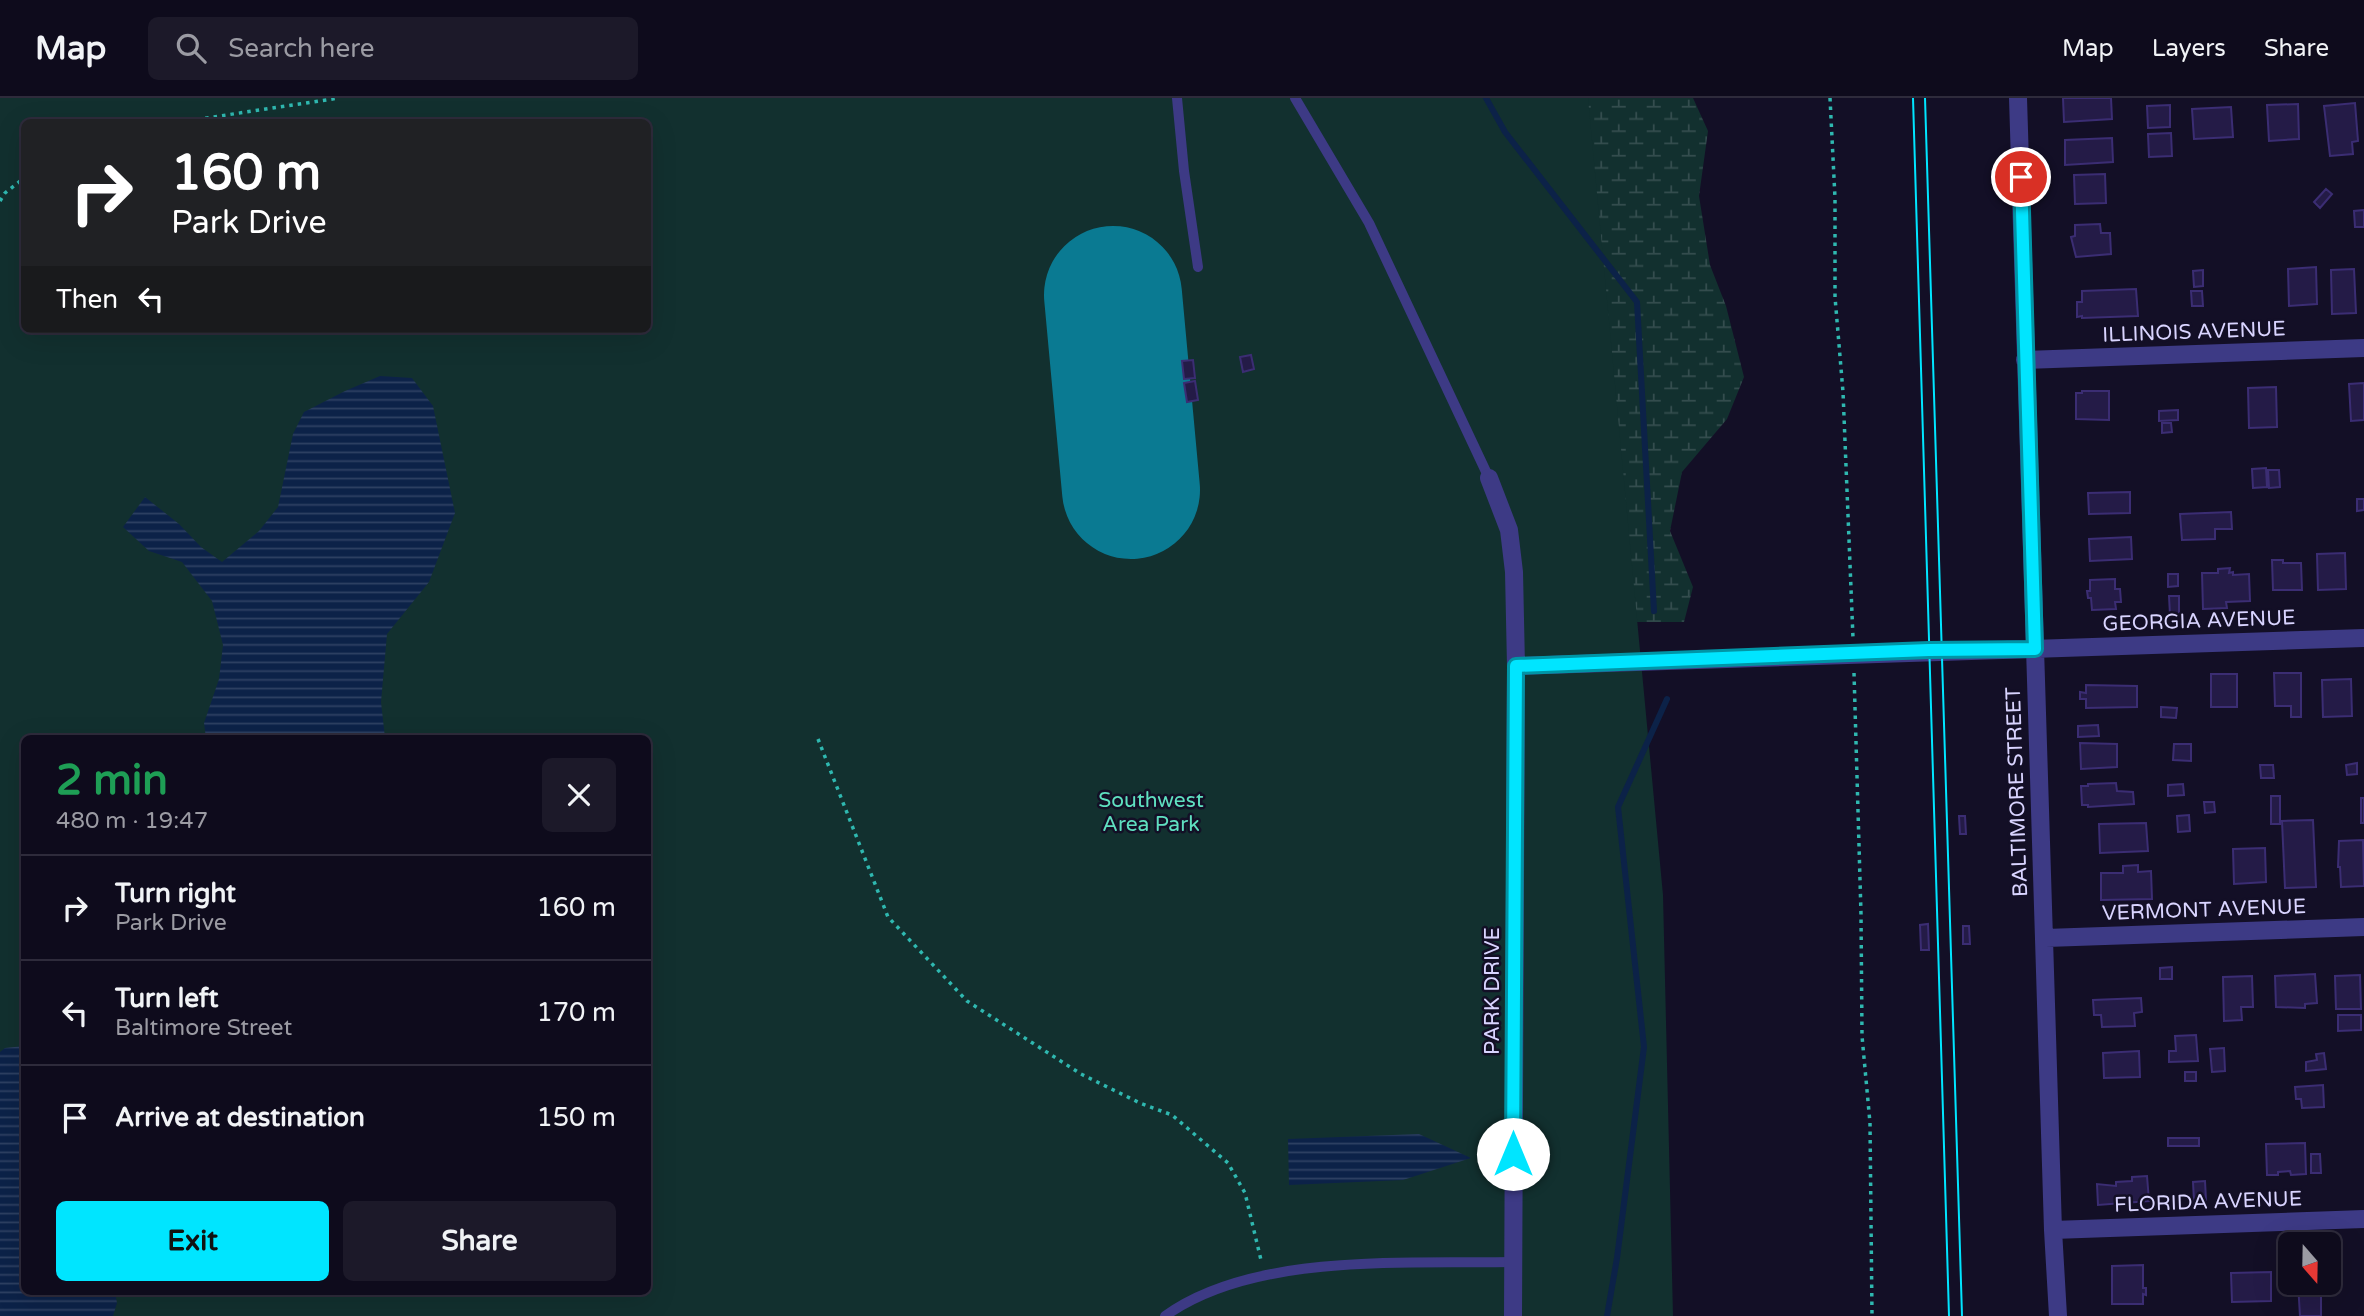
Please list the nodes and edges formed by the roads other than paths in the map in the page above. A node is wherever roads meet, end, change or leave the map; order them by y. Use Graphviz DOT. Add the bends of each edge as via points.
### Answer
graph roads {
  1 [pos="1177,98"];
  2 [pos="1295,98"];
  3 [pos="2018,98"];
  4 [pos="1198,267"];
  5 [pos="2364,348"];
  6 [pos="2025,360"];
  7 [pos="1489,478"];
  8 [pos="2364,638"];
  9 [pos="2035,649"];
  10 [pos="1516,666"];
  11 [pos="2364,927"];
  12 [pos="2046,938"];
  13 [pos="2364,1219"];
  14 [pos="2053,1230"];
  15 [pos="1513,1262"];
  16 [pos="1165,1316"];
  17 [pos="1513,1316"];
  18 [pos="2058,1316"];
  1 -- 4 [label="lane"];
  2 -- 7 [label="lane" via="1369,223"];
  3 -- 6 [label="street, BALTIMORE STREET"];
  5 -- 6 [label="street, ILLINOIS AVENUE"];
  6 -- 9 [label="street, BALTIMORE STREET"];
  7 -- 10 [label="street, PARK DRIVE" via="1509,530"];
  8 -- 9 [label="street, GEORGIA AVENUE"];
  9 -- 10 [label="street"];
  9 -- 12 [label="street, BALTIMORE STREET"];
  10 -- 15 [label="street, PARK DRIVE"];
  11 -- 12 [label="street, VERMONT AVENUE"];
  12 -- 14 [label="street, BALTIMORE STREET"];
  13 -- 14 [label="street, FLORIDA AVENUE"];
  14 -- 18 [label="street, BALTIMORE STREET"];
  15 -- 16 [label="lane" via="1332,1265 1224,1285"];
  15 -- 17 [label="street, PARK DRIVE"];
}
